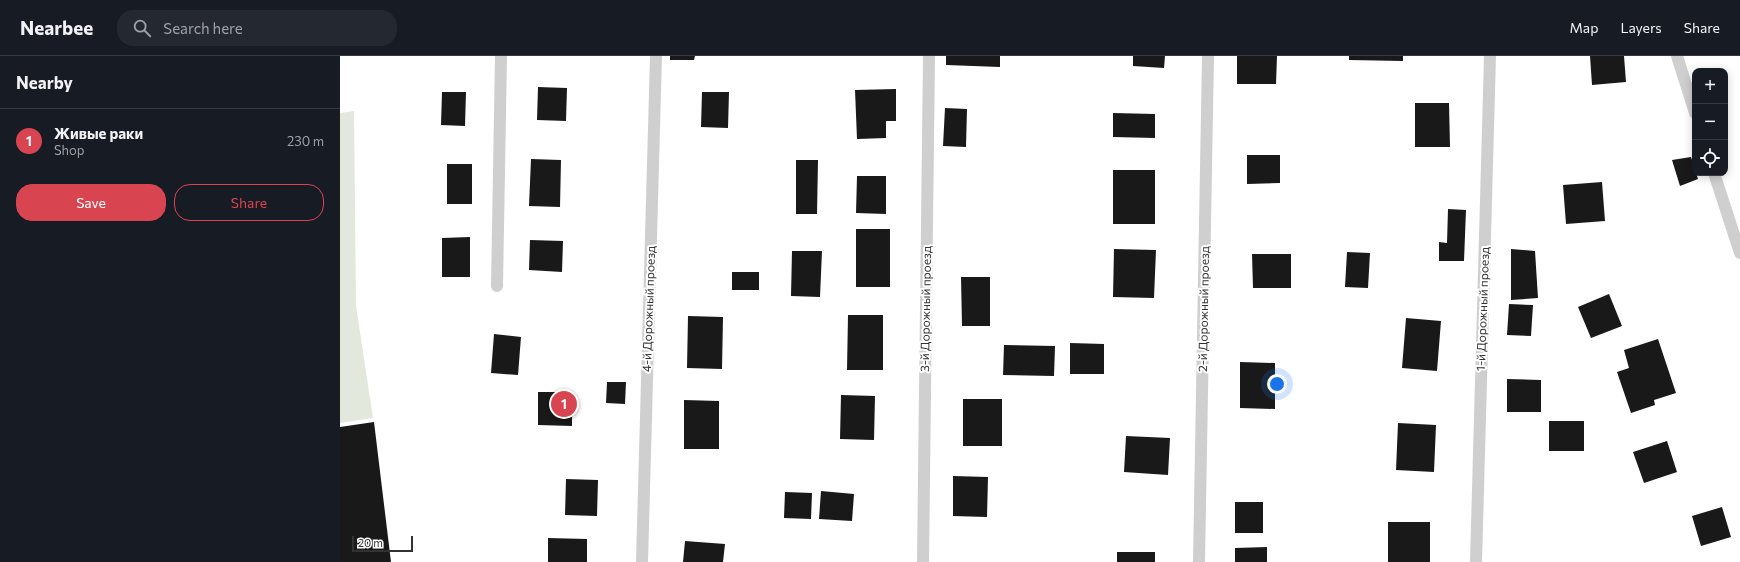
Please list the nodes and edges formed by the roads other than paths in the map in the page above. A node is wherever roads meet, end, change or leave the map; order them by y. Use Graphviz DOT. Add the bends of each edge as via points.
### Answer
graph roads {
  1 [pos="501,56"];
  2 [pos="656,56"];
  3 [pos="928,56"];
  4 [pos="1208,56"];
  5 [pos="1490,56"];
  6 [pos="1677,56"];
  7 [pos="1692,104"];
  8 [pos="1715,176"];
  9 [pos="1740,253"];
  10 [pos="497,286"];
  11 [pos="642,562"];
  12 [pos="923,562"];
  13 [pos="1199,562"];
  14 [pos="1476,562"];
  1 -- 10 [label="lane"];
  2 -- 11 [label="lane, 4-й Дорожный проезд"];
  3 -- 12 [label="lane, 3-й Дорожный проезд"];
  4 -- 13 [label="lane, 2-й Дорожный проезд"];
  5 -- 14 [label="lane, 1-й Дорожный проезд"];
  6 -- 7 [label="lane"];
  8 -- 9 [label="lane"];
}
